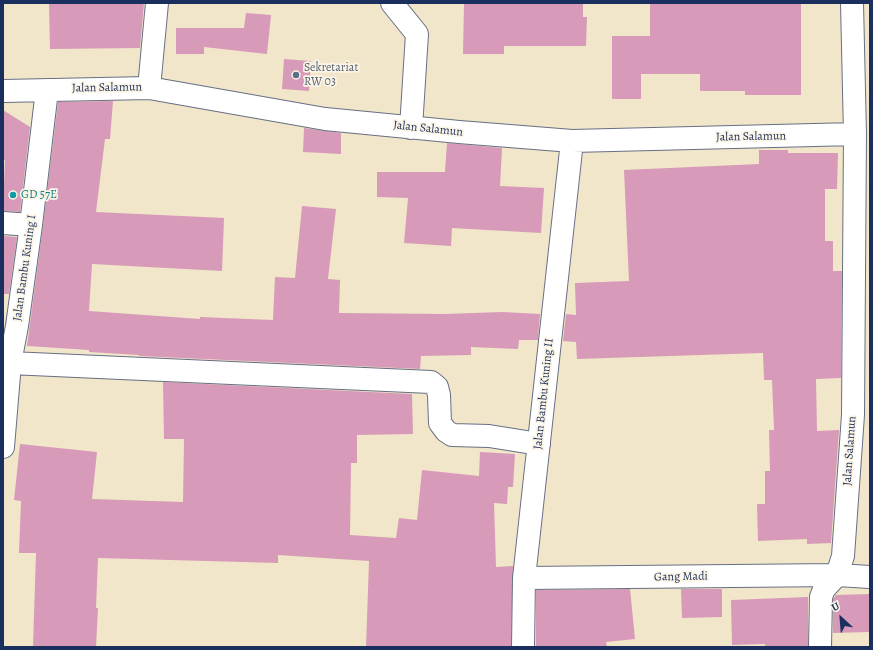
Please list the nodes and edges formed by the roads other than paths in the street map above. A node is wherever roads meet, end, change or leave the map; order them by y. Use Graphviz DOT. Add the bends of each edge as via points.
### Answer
graph roads {
  1 [pos="157,3"];
  2 [pos="392,3"];
  3 [pos="852,3"];
  4 [pos="149,88"];
  5 [pos="47,90"];
  6 [pos="3,91"];
  7 [pos="411,128"];
  8 [pos="855,134"];
  9 [pos="572,141"];
  10 [pos="3,223"];
  11 [pos="32,224"];
  12 [pos="10,363"];
  13 [pos="861,415"];
  14 [pos="539,444"];
  15 [pos="3,447"];
  16 [pos="837,575"];
  17 [pos="870,577"];
  18 [pos="524,578"];
  19 [pos="523,647"];
  20 [pos="820,647"];
  1 -- 4 [label="street"];
  2 -- 7 [label="street" via="416,34"];
  3 -- 8 [label="street, Jalan Salamun"];
  4 -- 5 [label="street, Jalan Salamun"];
  4 -- 7 [label="street, Jalan Salamun" via="325,119"];
  5 -- 6 [label="street, Jalan Salamun"];
  5 -- 11 [label="street, Jalan Bambu Kuning I"];
  7 -- 9 [label="street, Jalan Salamun"];
  8 -- 9 [label="street, Jalan Salamun"];
  8 -- 13 [label="street, Jalan Salamun"];
  9 -- 14 [label="street, Jalan Bambu Kuning II"];
  10 -- 11 [label="street"];
  11 -- 12 [label="street, Jalan Bambu Kuning I"];
  12 -- 14 [label="street" via="431,382 437,387 439,395 440,423 452,435 489,436"];
  12 -- 15 [label="street, Jalan Bambu Kuning I"];
  13 -- 16 [label="street, Jalan Salamun" via="843,556"];
  14 -- 18 [label="street, Jalan Bambu Kuning II"];
  16 -- 17 [label="street, Gang Madi"];
  16 -- 18 [label="street, Gang Madi"];
  16 -- 20 [label="street" via="824,589 821,597"];
  18 -- 19 [label="street, Jalan Bambu Kuning II"];
}
